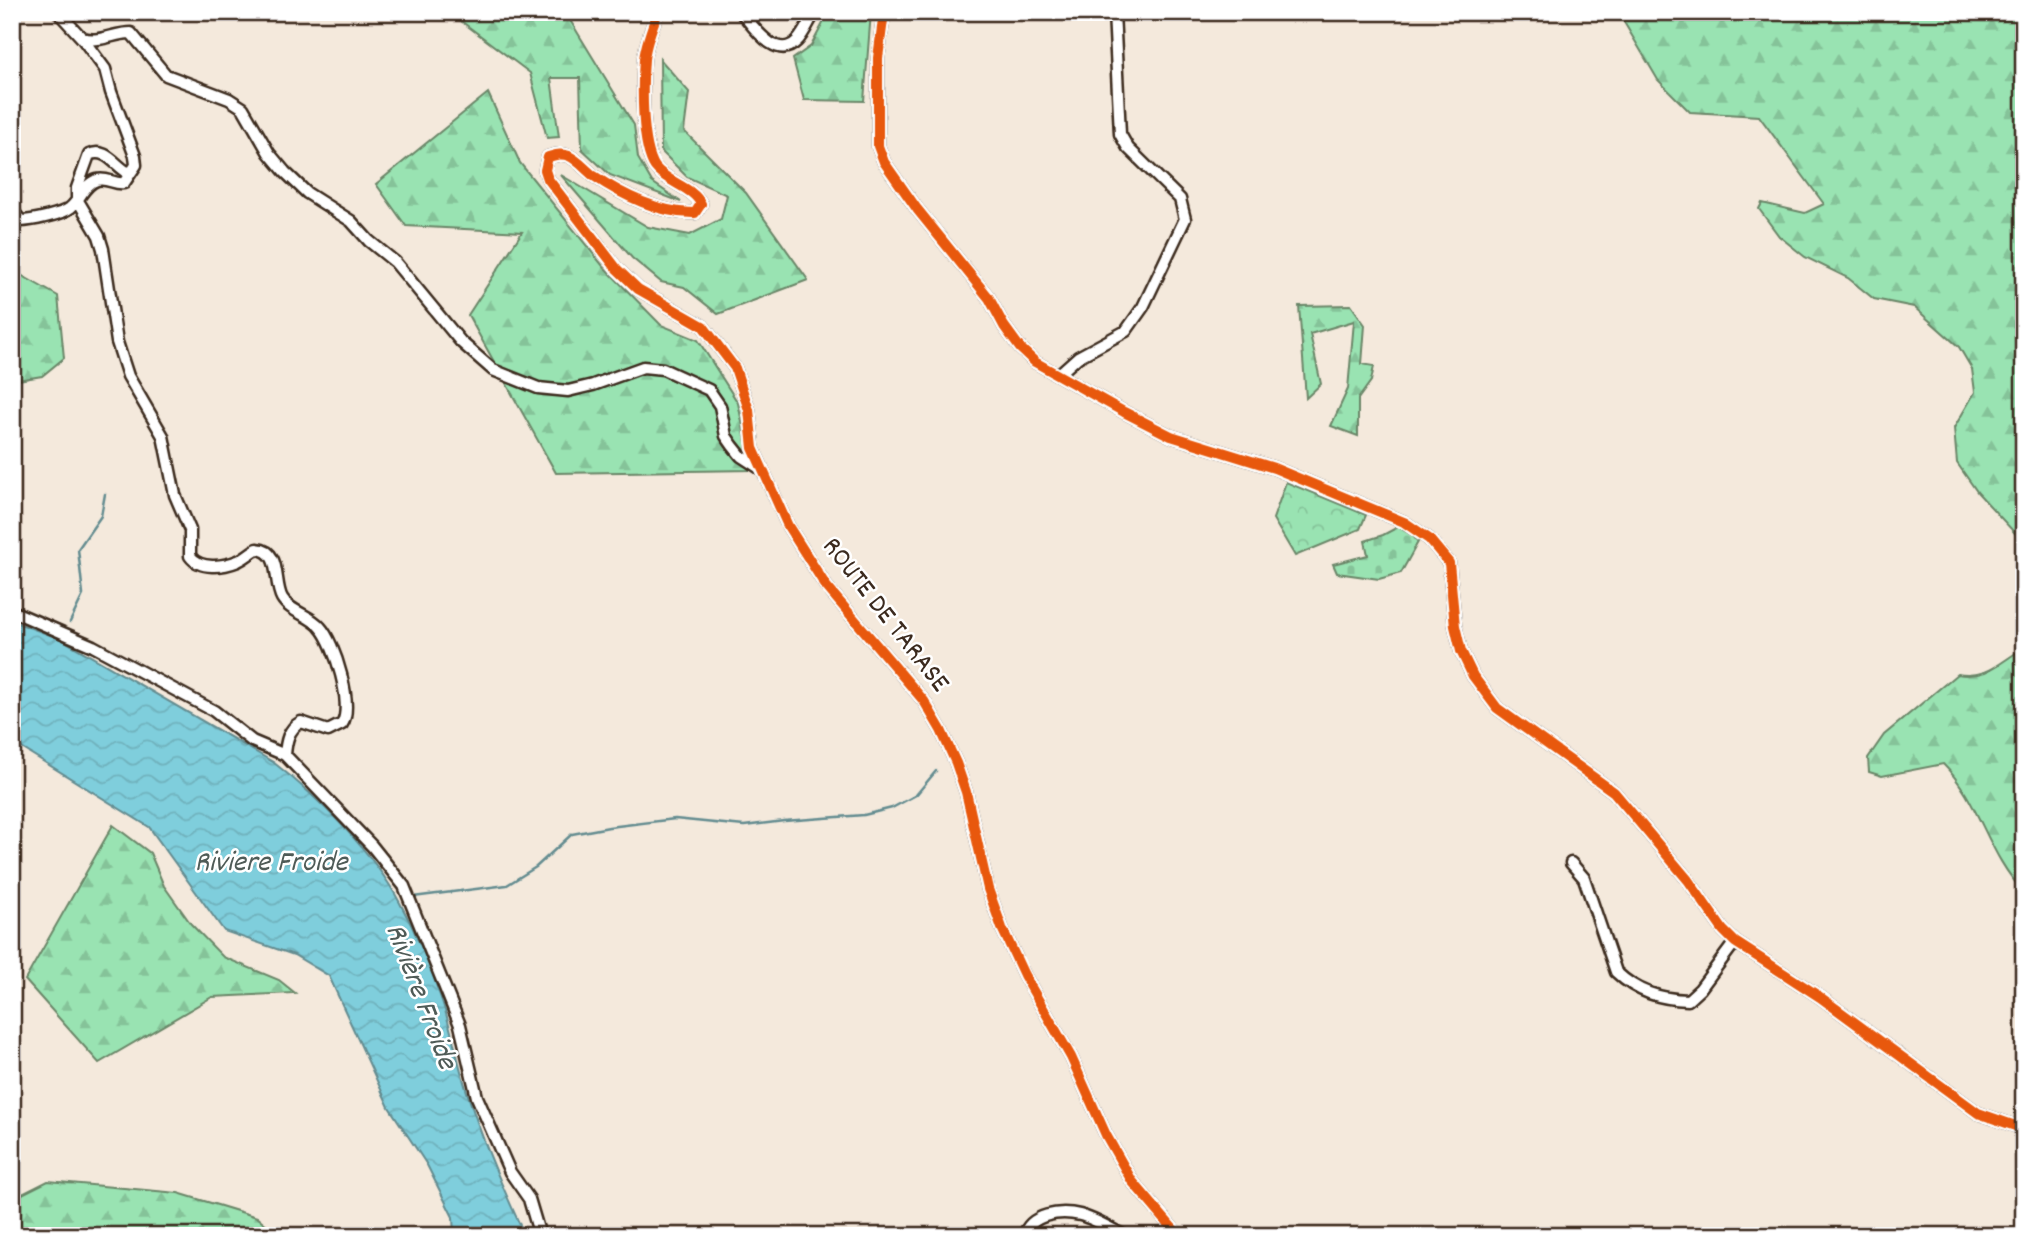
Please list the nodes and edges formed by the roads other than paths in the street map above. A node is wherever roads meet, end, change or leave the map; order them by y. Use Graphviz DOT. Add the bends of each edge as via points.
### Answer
graph roads {
  1 [pos="58,12"];
  2 [pos="658,12"];
  3 [pos="741,12"];
  4 [pos="814,12"];
  5 [pos="884,12"];
  6 [pos="1114,12"];
  7 [pos="82,38"];
  8 [pos="132,171"];
  9 [pos="77,199"];
  10 [pos="12,210"];
  11 [pos="1059,374"];
  12 [pos="762,470"];
  13 [pos="12,611"];
  14 [pos="285,755"];
  15 [pos="1571,863"];
  16 [pos="1735,942"];
  17 [pos="2024,1129"];
  18 [pos="540,1236"];
  19 [pos="1024,1236"];
  20 [pos="1125,1236"];
  21 [pos="1179,1236"];
  1 -- 7 [label="street"];
  2 -- 12 [label="street, ROUTE DE TARASE" via="644,59 645,137 654,166 698,198 701,204 695,213 680,214 612,187 560,153 548,157 545,170 624,276 638,289 704,326 723,350 735,368"];
  3 -- 4 [label="street" via="777,47 798,40"];
  5 -- 11 [label="street" via="876,128 884,162 989,298 1020,348"];
  6 -- 11 [label="street" via="1120,134 1128,148 1180,199 1185,219 1143,307 1126,331 1079,357"];
  7 -- 8 [label="street" via="108,77 135,156"];
  7 -- 12 [label="street" via="103,40 131,33 166,75 237,104 275,162 395,262 452,332 493,370 538,388 568,391 643,367 663,369 709,390 720,406 726,436 741,456"];
  8 -- 9 [label="street" via="124,183 97,180"];
  8 -- 9 [label="street" via="124,171 103,153 89,155"];
  9 -- 10 [label="street" via="62,212 26,221 18,220"];
  9 -- 14 [label="street" via="103,249 117,342 128,376 163,436 175,495 190,530 190,556 199,565 211,566 238,561 262,549 277,569 281,597 319,626 333,647 341,671 345,720 328,731 301,722 286,742"];
  11 -- 16 [label="street" via="1171,436 1274,468 1404,522 1429,539 1449,563 1461,651 1497,708 1614,792"];
  12 -- 21 [label="street, ROUTE DE TARASE" via="808,561 924,701 941,730 966,792 988,889 1007,940 1071,1057 1105,1135 1132,1181"];
  13 -- 14 [label="street" via="93,646 214,710 252,741"];
  14 -- 18 [label="street" via="404,886 460,1025 477,1097 510,1172 529,1199"];
  15 -- 16 [label="street" via="1584,878 1616,972 1648,994 1688,1000"];
  16 -- 17 [label="street" via="1820,997 1978,1113"];
  19 -- 20 [label="street" via="1035,1220 1062,1213 1080,1215"];
}
